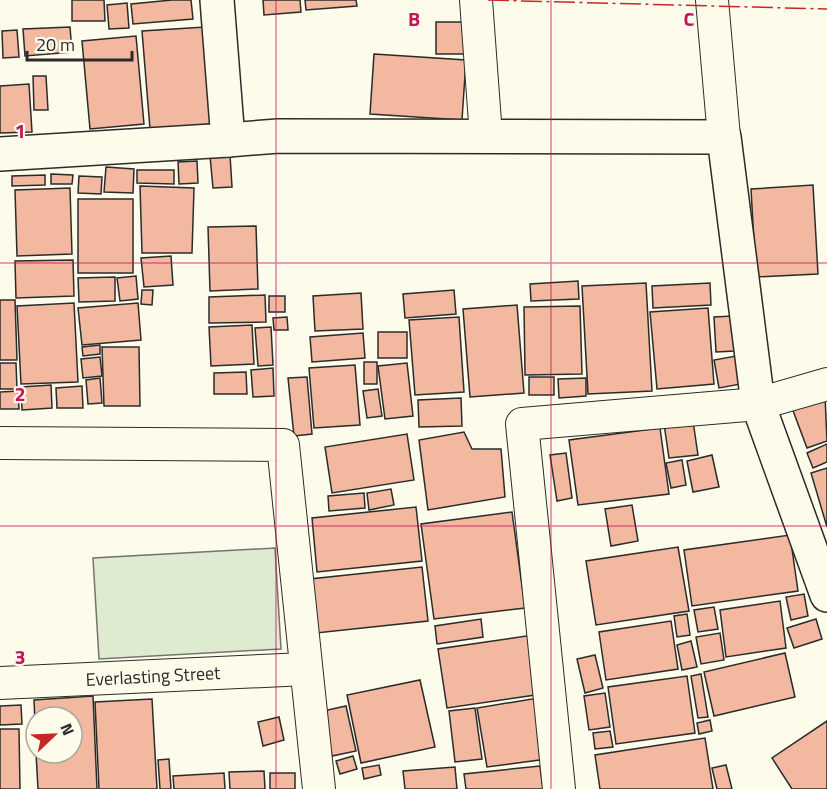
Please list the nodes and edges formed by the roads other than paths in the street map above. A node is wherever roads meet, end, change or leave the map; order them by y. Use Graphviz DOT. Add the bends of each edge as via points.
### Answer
graph roads {
  1 [pos="217,0"];
  2 [pos="476,0"];
  3 [pos="712,0"];
  4 [pos="486,136"];
  5 [pos="724,137"];
  6 [pos="228,141"];
  7 [pos="0,154"];
  8 [pos="827,384"];
  9 [pos="758,404"];
  10 [pos="0,443"];
  11 [pos="827,595"];
  12 [pos="306,669"];
  13 [pos="0,683"];
  14 [pos="319,789"];
  15 [pos="559,789"];
  1 -- 6 [label="street"];
  2 -- 4 [label="street"];
  3 -- 5 [label="street"];
  4 -- 5 [label="street"];
  4 -- 6 [label="street" via="278,136"];
  5 -- 9 [label="street"];
  6 -- 7 [label="street"];
  8 -- 9 [label="street"];
  9 -- 11 [label="street"];
  9 -- 15 [label="street" via="522,424"];
  10 -- 12 [label="street" via="283,445"];
  12 -- 13 [label="street, Everlasting Street"];
  12 -- 14 [label="street"];
}
